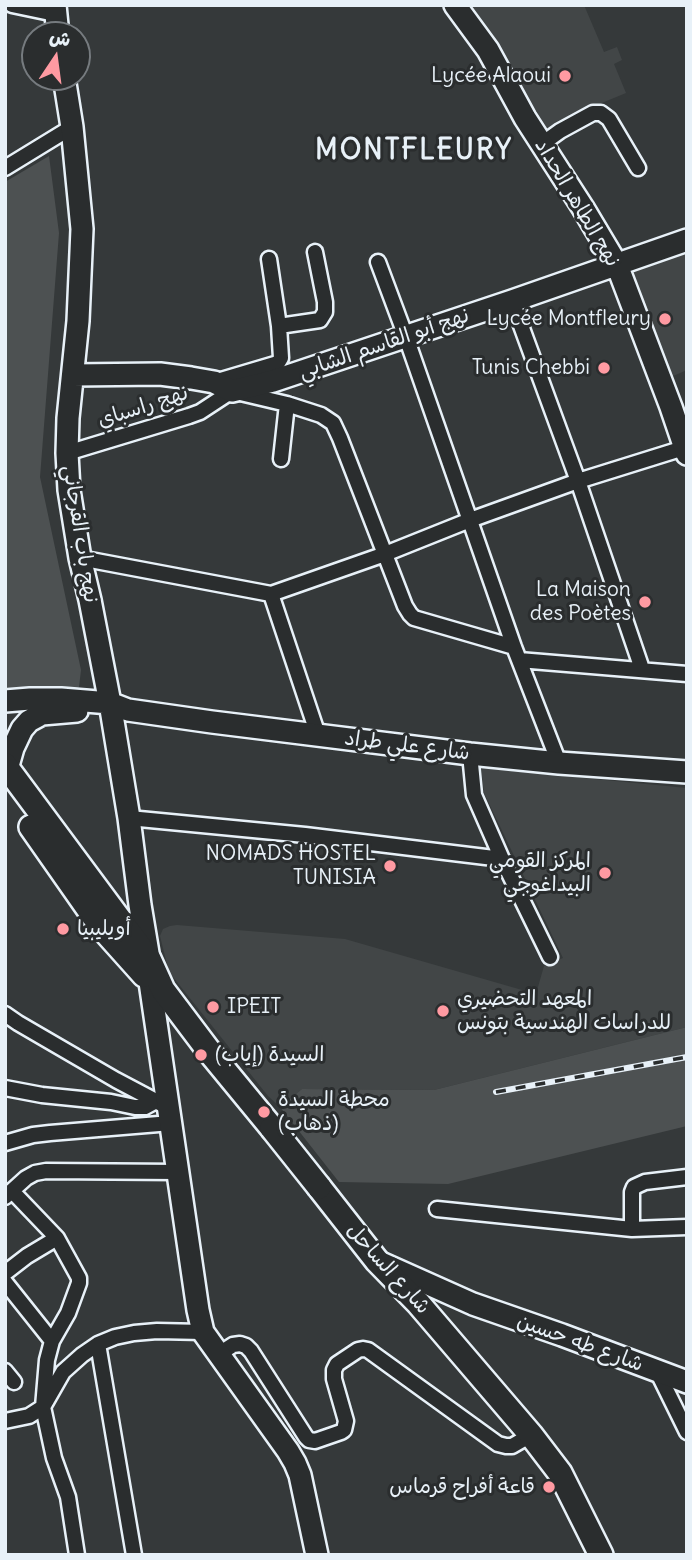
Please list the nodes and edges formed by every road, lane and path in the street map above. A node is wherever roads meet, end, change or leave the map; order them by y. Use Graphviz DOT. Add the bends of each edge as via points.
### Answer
graph roads {
  1 [pos="12,5"];
  2 [pos="455,5"];
  3 [pos="55,9"];
  4 [pos="66,91"];
  5 [pos="72,127"];
  6 [pos="542,144"];
  7 [pos="5,168"];
  8 [pos="638,168"];
  9 [pos="687,240"];
  10 [pos="315,252"];
  11 [pos="269,259"];
  12 [pos="378,262"];
  13 [pos="617,265"];
  14 [pos="512,301"];
  15 [pos="278,326"];
  16 [pos="406,337"];
  17 [pos="73,375"];
  18 [pos="223,387"];
  19 [pos="287,404"];
  20 [pos="686,449"];
  21 [pos="67,453"];
  22 [pos="281,458"];
  23 [pos="578,481"];
  24 [pos="470,520"];
  25 [pos="385,554"];
  26 [pos="80,558"];
  27 [pos="271,594"];
  28 [pos="517,654"];
  29 [pos="642,669"];
  30 [pos="687,674"];
  31 [pos="5,701"];
  32 [pos="116,709"];
  33 [pos="318,735"];
  34 [pos="470,754"];
  35 [pos="559,763"];
  36 [pos="687,772"];
  37 [pos="6,775"];
  38 [pos="129,818"];
  39 [pos="502,859"];
  40 [pos="140,905"];
  41 [pos="109,922"];
  42 [pos="551,957"];
  43 [pos="154,977"];
  44 [pos="5,1014"];
  45 [pos="5,1088"];
  46 [pos="165,1111"];
  47 [pos="5,1143"];
  48 [pos="178,1172"];
  49 [pos="687,1177"];
  50 [pos="9,1194"];
  51 [pos="437,1209"];
  52 [pos="687,1227"];
  53 [pos="632,1229"];
  54 [pos="57,1238"];
  55 [pos="377,1261"];
  56 [pos="5,1273"];
  57 [pos="5,1282"];
  58 [pos="418,1303"];
  59 [pos="473,1304"];
  60 [pos="203,1332"];
  61 [pos="52,1340"];
  62 [pos="98,1343"];
  63 [pos="219,1354"];
  64 [pos="657,1371"];
  65 [pos="687,1382"];
  66 [pos="43,1407"];
  67 [pos="5,1422"];
  68 [pos="687,1432"];
  69 [pos="531,1435"];
  70 [pos="76,1555"];
  71 [pos="134,1555"];
  72 [pos="317,1555"];
  73 [pos="601,1555"];
  1 -- 3 [label="street"];
  2 -- 6 [label="street, نهج الطاهر الحداد" via="488,50"];
  4 -- 5 [label="street, نهج باب القرجاني"];
  5 -- 7 [label="street"];
  5 -- 17 [label="street, نهج باب القرجاني" via="82,229"];
  6 -- 8 [label="street" via="593,113 601,113"];
  6 -- 13 [label="street, نهج الطاهر الحداد"];
  9 -- 13 [label="street, نهج أبو القاسم الشابي"];
  10 -- 15 [label="street" via="325,312 320,320"];
  11 -- 15 [label="street"];
  12 -- 16 [label="street"];
  13 -- 14 [label="street, نهج أبو القاسم الشابي"];
  13 -- 20 [label="street, نهج الطاهر الحداد"];
  14 -- 16 [label="street, نهج أبو القاسم الشابي"];
  14 -- 23 [label="street"];
  15 -- 18 [label="street, نهج راسباي" via="278,363"];
  16 -- 18 [label="street, نهج أبو القاسم الشابي" via="273,382"];
  16 -- 24 [label="street"];
  17 -- 18 [label="street, نهج أبو القاسم الشابي" via="160,374"];
  17 -- 21 [label="street, نهج باب القرجاني"];
  18 -- 19 [label="street"];
  18 -- 21 [label="street, نهج راسباي" via="200,412"];
  19 -- 22 [label="street"];
  19 -- 25 [label="street" via="333,423"];
  20 -- 23 [label="street"];
  21 -- 26 [label="street, نهج باب القرجاني"];
  23 -- 24 [label="street"];
  23 -- 29 [label="street"];
  24 -- 25 [label="street"];
  24 -- 28 [label="street"];
  25 -- 27 [label="street"];
  25 -- 28 [label="street" via="414,618"];
  26 -- 27 [label="street"];
  26 -- 32 [label="street, نهج باب القرجاني"];
  27 -- 33 [label="street"];
  28 -- 29 [label="street"];
  28 -- 35 [label="street"];
  29 -- 30 [label="street"];
  31 -- 32 [label="street, شارع علي طراد" via="61,699"];
  32 -- 33 [label="street, شارع علي طراد"];
  32 -- 37 [label="street, شارع علي طراد" via="42,714 29,721 13,748"];
  32 -- 38 [label="street, نهج باب القرجاني"];
  33 -- 34 [label="street, شارع علي طراد"];
  34 -- 35 [label="street, شارع علي طراد"];
  34 -- 39 [label="street" via="474,794"];
  35 -- 36 [label="street, شارع علي طراد"];
  37 -- 41 [label="main road, شارع الساحل"];
  38 -- 39 [label="street"];
  38 -- 40 [label="street, نهج باب القرجاني"];
  39 -- 42 [label="street"];
  40 -- 41 [label="street" via="131,918"];
  40 -- 43 [label="street, نهج باب القرجاني"];
  41 -- 43 [label="main road, شارع الساحل"];
  43 -- 46 [label="street, نهج باب القرجاني"];
  43 -- 55 [label="main road, شارع الساحل, bridge"];
  44 -- 46 [label="street"];
  45 -- 46 [label="street"];
  46 -- 47 [label="street"];
  46 -- 48 [label="street, نهج باب القرجاني"];
  48 -- 50 [label="street" via="46,1171 26,1178"];
  48 -- 60 [label="street, نهج باب القرجاني"];
  49 -- 53 [label="street" via="634,1187"];
  50 -- 54 [label="street"];
  51 -- 53 [label="street"];
  52 -- 53 [label="street"];
  54 -- 56 [label="street"];
  54 -- 61 [label="street" via="79,1283"];
  55 -- 58 [label="main road, شارع الساحل"];
  55 -- 59 [label="street"];
  57 -- 61 [label="street"];
  58 -- 59 [label="street"];
  58 -- 69 [label="main road, شارع الساحل"];
  59 -- 64 [label="street, شارع طه حسين"];
  60 -- 62 [label="street" via="134,1333"];
  60 -- 63 [label="street"];
  61 -- 66 [label="street"];
  62 -- 66 [label="street" via="63,1372"];
  62 -- 71 [label="street"];
  63 -- 69 [label="street" via="240,1344 251,1350 309,1440 344,1430 334,1370 363,1349 498,1444 512,1446"];
  63 -- 72 [label="street" via="295,1463"];
  64 -- 65 [label="street, شارع طه حسين"];
  64 -- 68 [label="street"];
  66 -- 67 [label="street"];
  66 -- 70 [label="street" via="68,1497"];
  69 -- 73 [label="main road, شارع الساحل" via="560,1473"];
}
